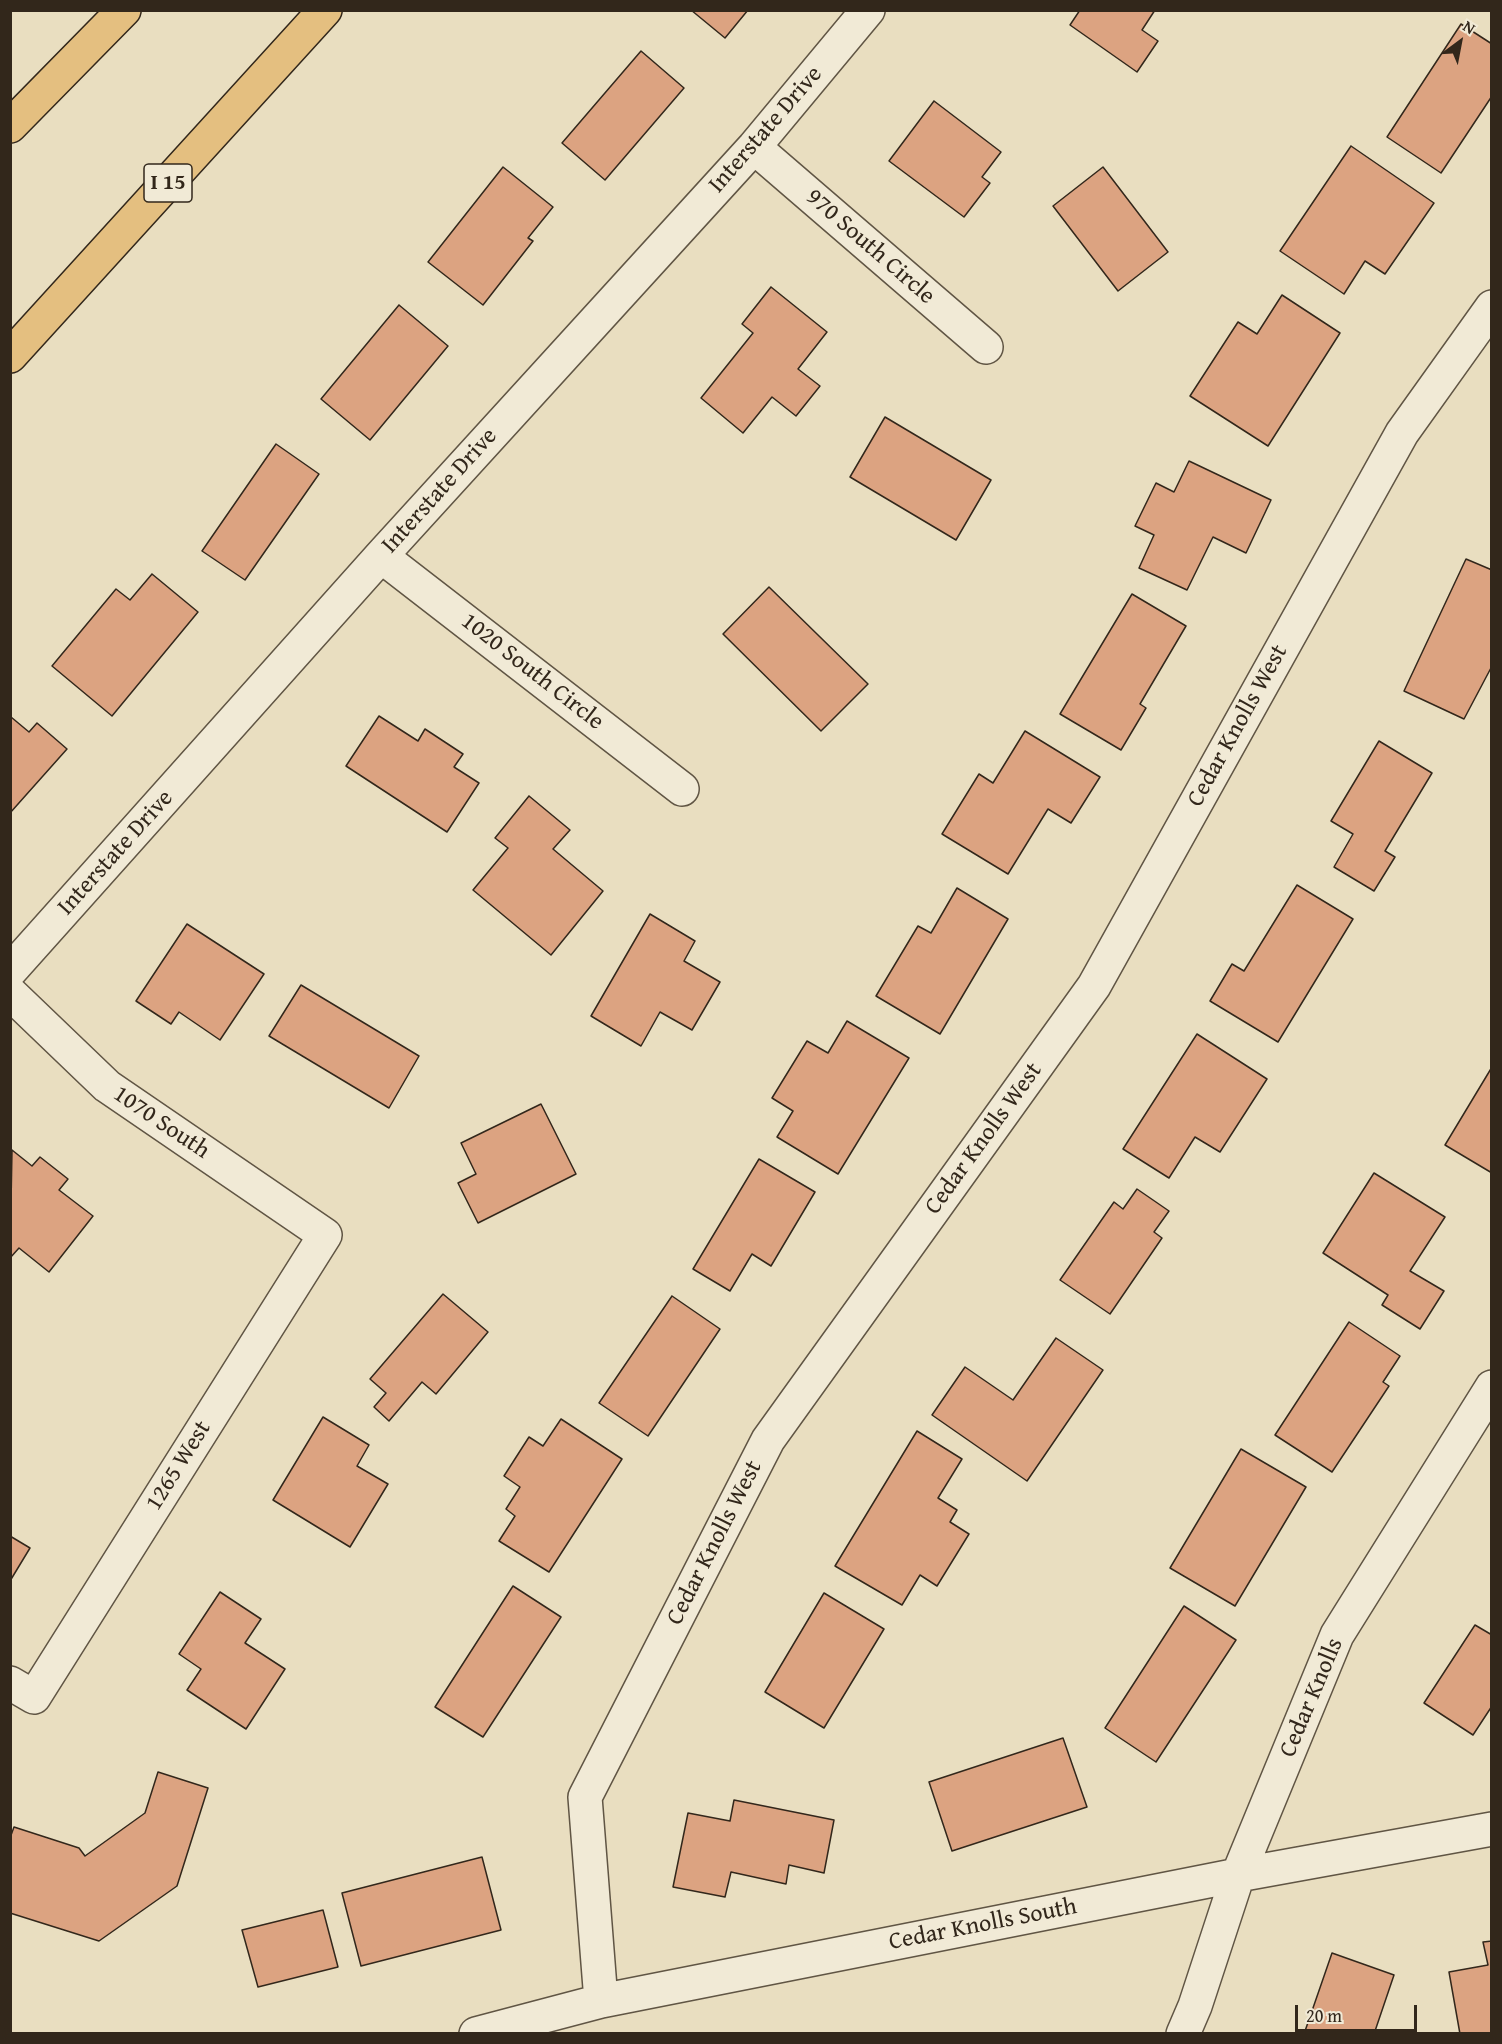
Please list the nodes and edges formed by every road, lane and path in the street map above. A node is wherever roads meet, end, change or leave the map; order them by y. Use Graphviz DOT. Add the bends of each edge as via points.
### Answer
graph roads {
  1 [pos="124,10"];
  2 [pos="326,10"];
  3 [pos="868,10"];
  4 [pos="10,126"];
  5 [pos="754,147"];
  6 [pos="1491,307"];
  7 [pos="986,347"];
  8 [pos="10,356"];
  9 [pos="381,556"];
  10 [pos="682,789"];
  11 [pos="10,971"];
  12 [pos="10,993"];
  13 [pos="325,1235"];
  14 [pos="1491,1387"];
  15 [pos="22,1690"];
  16 [pos="1491,1828"];
  17 [pos="1238,1875"];
  18 [pos="602,2001"];
  19 [pos="476,2034"];
  20 [pos="1183,2034"];
  1 -- 4 [label="highway"];
  2 -- 8 [label="highway, I 15"];
  3 -- 5 [label="street, Interstate Drive"];
  5 -- 7 [label="street, 970 South Circle"];
  5 -- 9 [label="street, Interstate Drive"];
  6 -- 18 [label="street, Cedar Knolls West" via="1402,433 1094,986 768,1440 585,1797"];
  9 -- 10 [label="street, 1020 South Circle"];
  9 -- 11 [label="street, Interstate Drive"];
  12 -- 13 [label="street, 1070 South" via="106,1086"];
  13 -- 15 [label="street, 1265 West"];
  14 -- 17 [label="street, Cedar Knolls" via="1337,1635"];
  16 -- 17 [label="street, Cedar Knolls South"];
  17 -- 18 [label="street, Cedar Knolls South"];
  17 -- 20 [label="street, Cedar Knolls"];
  18 -- 19 [label="street, Cedar Knolls South"];
}
